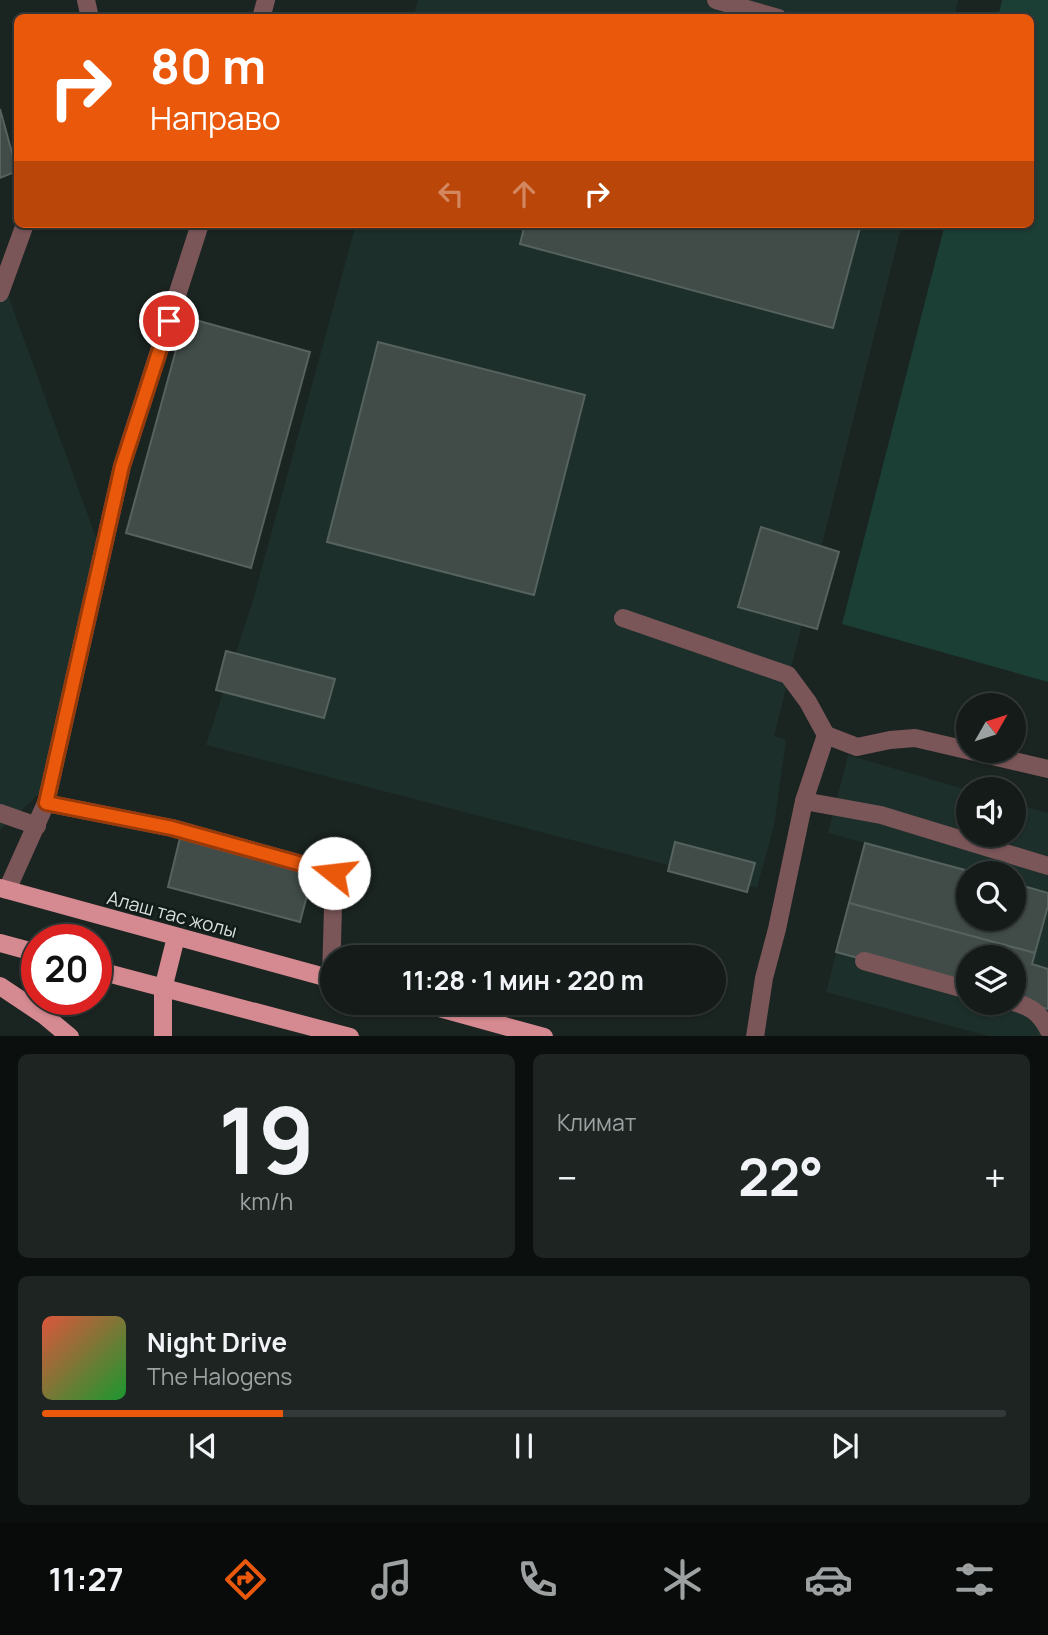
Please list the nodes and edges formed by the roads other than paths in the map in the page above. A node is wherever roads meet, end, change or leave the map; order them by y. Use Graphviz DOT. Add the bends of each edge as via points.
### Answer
graph roads {
  1 [pos="716,0"];
  2 [pos="764,14"];
  3 [pos="23,228"];
  4 [pos="199,228"];
  5 [pos="5,257"];
  6 [pos="0,293"];
  7 [pos="623,618"];
  8 [pos="826,735"];
  9 [pos="1048,769"];
  10 [pos="804,801"];
  11 [pos="46,803"];
  12 [pos="0,813"];
  13 [pos="37,827"];
  14 [pos="1048,866"];
  15 [pos="3,889"];
  16 [pos="176,937"];
  17 [pos="0,943"];
  18 [pos="333,945"];
  19 [pos="21,949"];
  20 [pos="864,961"];
  21 [pos="112,975"];
  22 [pos="320,975"];
  23 [pos="0,986"];
  24 [pos="956,987"];
  25 [pos="163,989"];
  26 [pos="1026,1005"];
  27 [pos="464,1015"];
  28 [pos="1048,1032"];
  29 [pos="69,1036"];
  30 [pos="163,1036"];
  31 [pos="345,1036"];
  32 [pos="540,1036"];
  33 [pos="755,1036"];
  1 -- 2 [label="lane"];
  3 -- 5 [label="lane"];
  4 -- 11 [label="lane" via="122,466"];
  5 -- 6 [label="lane"];
  7 -- 8 [label="lane" via="788,675"];
  8 -- 9 [label="lane" via="857,747 915,738"];
  8 -- 10 [label="lane"];
  10 -- 14 [label="lane" via="881,815"];
  10 -- 33 [label="lane"];
  11 -- 13 [label="lane"];
  11 -- 18 [label="lane" via="172,828 334,873"];
  12 -- 13 [label="lane"];
  13 -- 15 [label="lane"];
  15 -- 16 [label="main road, Алаш тас жолы"];
  16 -- 22 [label="main road, Алаш тас жолы"];
  16 -- 25 [label="main road"];
  17 -- 19 [label="main road"];
  20 -- 24 [label="lane"];
  21 -- 25 [label="main road"];
  23 -- 29 [label="main road"];
  25 -- 30 [label="main road"];
  25 -- 31 [label="main road"];
  26 -- 28 [label="lane" via="1043,1018"];
  27 -- 32 [label="main road"];
}
